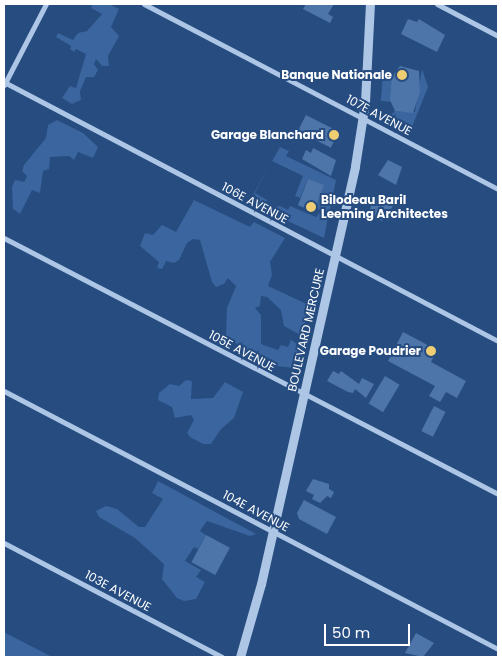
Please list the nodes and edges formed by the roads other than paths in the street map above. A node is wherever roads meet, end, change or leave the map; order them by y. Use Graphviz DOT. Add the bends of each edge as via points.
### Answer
graph roads {
  1 [pos="46,4"];
  2 [pos="144,4"];
  3 [pos="370,4"];
  4 [pos="437,4"];
  5 [pos="498,36"];
  6 [pos="4,83"];
  7 [pos="363,118"];
  8 [pos="498,188"];
  9 [pos="4,238"];
  10 [pos="336,256"];
  11 [pos="498,341"];
  12 [pos="4,391"];
  13 [pos="305,392"];
  14 [pos="498,494"];
  15 [pos="273,531"];
  16 [pos="4,543"];
  17 [pos="498,649"];
  18 [pos="222,657"];
  19 [pos="240,657"];
  1 -- 6 [label="street"];
  2 -- 7 [label="street, 107E AVENUE"];
  3 -- 7 [label="street, BOULEVARD MERCURE"];
  4 -- 5 [label="street"];
  6 -- 10 [label="street, 106E AVENUE"];
  7 -- 8 [label="street, 107E AVENUE"];
  7 -- 10 [label="street, BOULEVARD MERCURE"];
  9 -- 13 [label="street, 105E AVENUE"];
  10 -- 11 [label="street, 106E AVENUE"];
  10 -- 13 [label="street, BOULEVARD MERCURE"];
  12 -- 15 [label="street, 104E AVENUE"];
  13 -- 14 [label="street, 105E AVENUE"];
  13 -- 15 [label="street, BOULEVARD MERCURE"];
  15 -- 17 [label="street, 104E AVENUE"];
  15 -- 19 [label="street, BOULEVARD MERCURE"];
  16 -- 18 [label="street, 103E AVENUE"];
}
